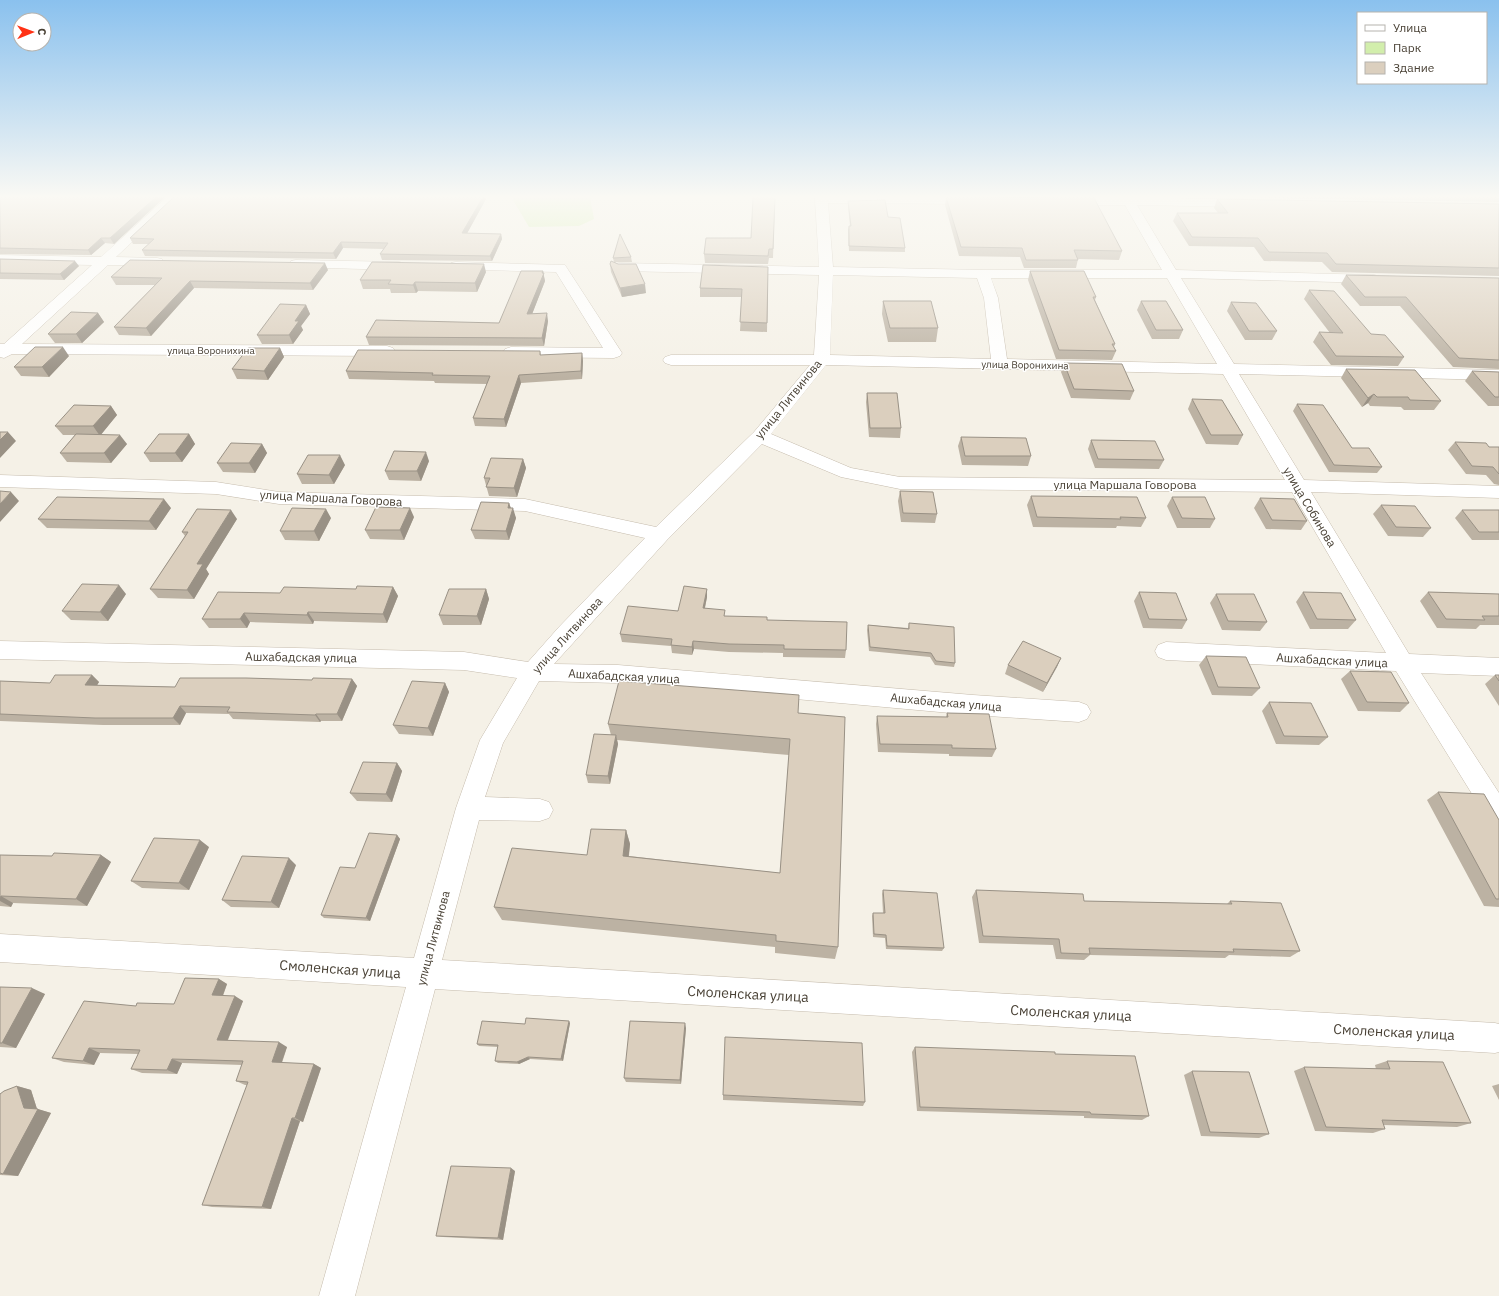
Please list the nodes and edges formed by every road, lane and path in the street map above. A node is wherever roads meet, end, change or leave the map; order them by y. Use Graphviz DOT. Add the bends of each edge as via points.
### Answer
graph roads {
  1 [pos="109,257"];
  2 [pos="825,257"];
  3 [pos="1162,257"];
  4 [pos="0,259"];
  5 [pos="105,261"];
  6 [pos="169,262"];
  7 [pos="281,264"];
  8 [pos="408,266"];
  9 [pos="440,266"];
  10 [pos="619,267"];
  11 [pos="826,270"];
  12 [pos="983,274"];
  13 [pos="1172,274"];
  14 [pos="1390,279"];
  15 [pos="3,352"];
  16 [pos="399,352"];
  17 [pos="494,352"];
  18 [pos="671,360"];
  19 [pos="822,360"];
  20 [pos="1000,364"];
  21 [pos="1228,369"];
  22 [pos="1499,375"];
  23 [pos="760,436"];
  24 [pos="0,481"];
  25 [pos="1297,486"];
  26 [pos="1499,492"];
  27 [pos="660,535"];
  28 [pos="0,650"];
  29 [pos="1166,651"];
  30 [pos="1403,663"];
  31 [pos="1499,667"];
  32 [pos="533,672"];
  33 [pos="1079,712"];
  34 [pos="469,808"];
  35 [pos="540,810"];
  36 [pos="1499,815"];
  37 [pos="0,948"];
  38 [pos="423,974"];
  39 [pos="1495,1038"];
  40 [pos="338,1296"];
  1 -- 5 [label="street"];
  2 -- 11 [label="street, улица Литвинова"];
  3 -- 13 [label="street, улица Собинова"];
  4 -- 5 [label="street"];
  5 -- 6 [label="street"];
  5 -- 15 [label="street"];
  7 -- 8 [label="street"];
  9 -- 17 [label="street" via="560,268 614,353"];
  10 -- 11 [label="street"];
  11 -- 12 [label="street"];
  11 -- 19 [label="street, улица Литвинова"];
  12 -- 13 [label="street"];
  12 -- 20 [label="street" via="991,298"];
  13 -- 14 [label="street"];
  13 -- 21 [label="street, улица Собинова"];
  15 -- 16 [label="street, улица Воронихина"];
  18 -- 19 [label="street, улица Воронихина"];
  19 -- 20 [label="street, улица Воронихина"];
  19 -- 23 [label="street, улица Литвинова"];
  20 -- 21 [label="street, улица Воронихина"];
  21 -- 22 [label="street, улица Воронихина"];
  21 -- 25 [label="street, улица Собинова"];
  23 -- 25 [label="street, улица Маршала Говорова" via="847,473 900,483"];
  23 -- 27 [label="street, улица Литвинова"];
  24 -- 27 [label="street, улица Маршала Говорова" via="216,488 279,498 525,505"];
  25 -- 26 [label="street, улица Маршала Говорова"];
  25 -- 30 [label="street, улица Собинова"];
  27 -- 32 [label="street, улица Литвинова"];
  28 -- 32 [label="street, Ашхабадская улица" via="464,661"];
  29 -- 30 [label="street, Ашхабадская улица"];
  30 -- 31 [label="street, Ашхабадская улица"];
  30 -- 36 [label="street, улица Собинова"];
  32 -- 33 [label="street, Ашхабадская улица" via="618,674"];
  32 -- 34 [label="street, улица Литвинова" via="492,740"];
  34 -- 35 [label="street"];
  34 -- 38 [label="street, улица Литвинова"];
  37 -- 38 [label="street, Смоленская улица"];
  38 -- 39 [label="street, Смоленская улица"];
  38 -- 40 [label="street, улица Литвинова"];
}
